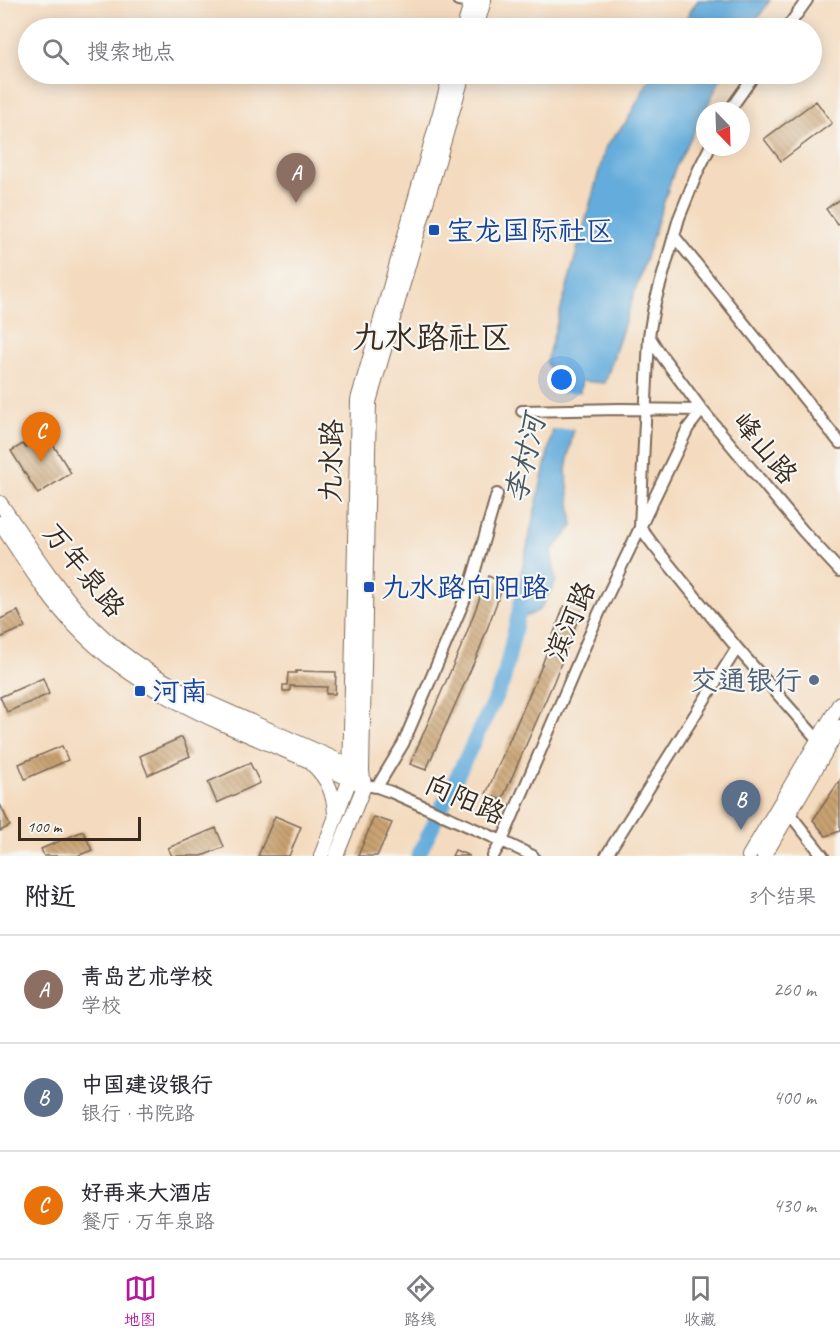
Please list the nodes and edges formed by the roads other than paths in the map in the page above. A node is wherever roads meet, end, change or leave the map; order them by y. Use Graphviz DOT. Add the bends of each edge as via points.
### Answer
graph roads {
  1 [pos="807,0"];
  2 [pos="471,1"];
  3 [pos="467,18"];
  4 [pos="474,18"];
  5 [pos="794,18"];
  6 [pos="448,84"];
  7 [pos="460,84"];
  8 [pos="748,84"];
  9 [pos="735,102"];
  10 [pos="706,156"];
  11 [pos="674,236"];
  12 [pos="650,336"];
  13 [pos="646,410"];
  14 [pos="702,410"];
  15 [pos="522,411"];
  16 [pos="840,443"];
  17 [pos="497,494"];
  18 [pos="0,503"];
  19 [pos="0,523"];
  20 [pos="640,526"];
  21 [pos="840,571"];
  22 [pos="737,648"];
  23 [pos="840,703"];
  24 [pos="840,727"];
  25 [pos="818,740"];
  26 [pos="310,761"];
  27 [pos="354,772"];
  28 [pos="370,786"];
  29 [pos="789,813"];
  30 [pos="335,819"];
  31 [pos="496,839"];
  32 [pos="321,856"];
  33 [pos="336,856"];
  34 [pos="493,856"];
  35 [pos="533,856"];
  36 [pos="606,856"];
  37 [pos="749,856"];
  38 [pos="764,856"];
  39 [pos="823,856"];
  1 -- 5 [label="street"];
  2 -- 3 [label="main road"];
  2 -- 4 [label="main road"];
  6 -- 27 [label="main road, 九水路" via="358,400"];
  7 -- 27 [label="main road, 九水路" via="369,402"];
  8 -- 9 [label="street"];
  10 -- 11 [label="street"];
  11 -- 12 [label="street" via="654,306"];
  11 -- 16 [label="street"];
  12 -- 13 [label="street"];
  12 -- 14 [label="street, 峰山路"];
  13 -- 14 [label="street"];
  13 -- 15 [label="street"];
  13 -- 20 [label="street"];
  14 -- 20 [label="street, 滨河路" via="688,428"];
  14 -- 21 [label="street, 峰山路"];
  17 -- 28 [label="street" via="470,586 403,744"];
  18 -- 27 [label="main road, 万年泉路" via="64,595 94,628 137,664 191,695"];
  19 -- 26 [label="main road, 万年泉路" via="75,626 130,674 184,706"];
  20 -- 22 [label="street"];
  20 -- 31 [label="street, 滨河路"];
  22 -- 25 [label="street"];
  22 -- 36 [label="street"];
  23 -- 25 [label="main road"];
  24 -- 29 [label="main road"];
  25 -- 37 [label="main road"];
  26 -- 27 [label="main road, 万年泉路"];
  26 -- 30 [label="main road" via="330,788"];
  27 -- 28 [label="main road, 万年泉路"];
  27 -- 30 [label="main road, 九水路"];
  28 -- 31 [label="street, 向阳路"];
  28 -- 33 [label="main road"];
  29 -- 38 [label="main road"];
  29 -- 39 [label="street"];
  30 -- 32 [label="main road, 九水路"];
  31 -- 34 [label="street, 滨河路"];
  31 -- 35 [label="street, 向阳路"];
}
